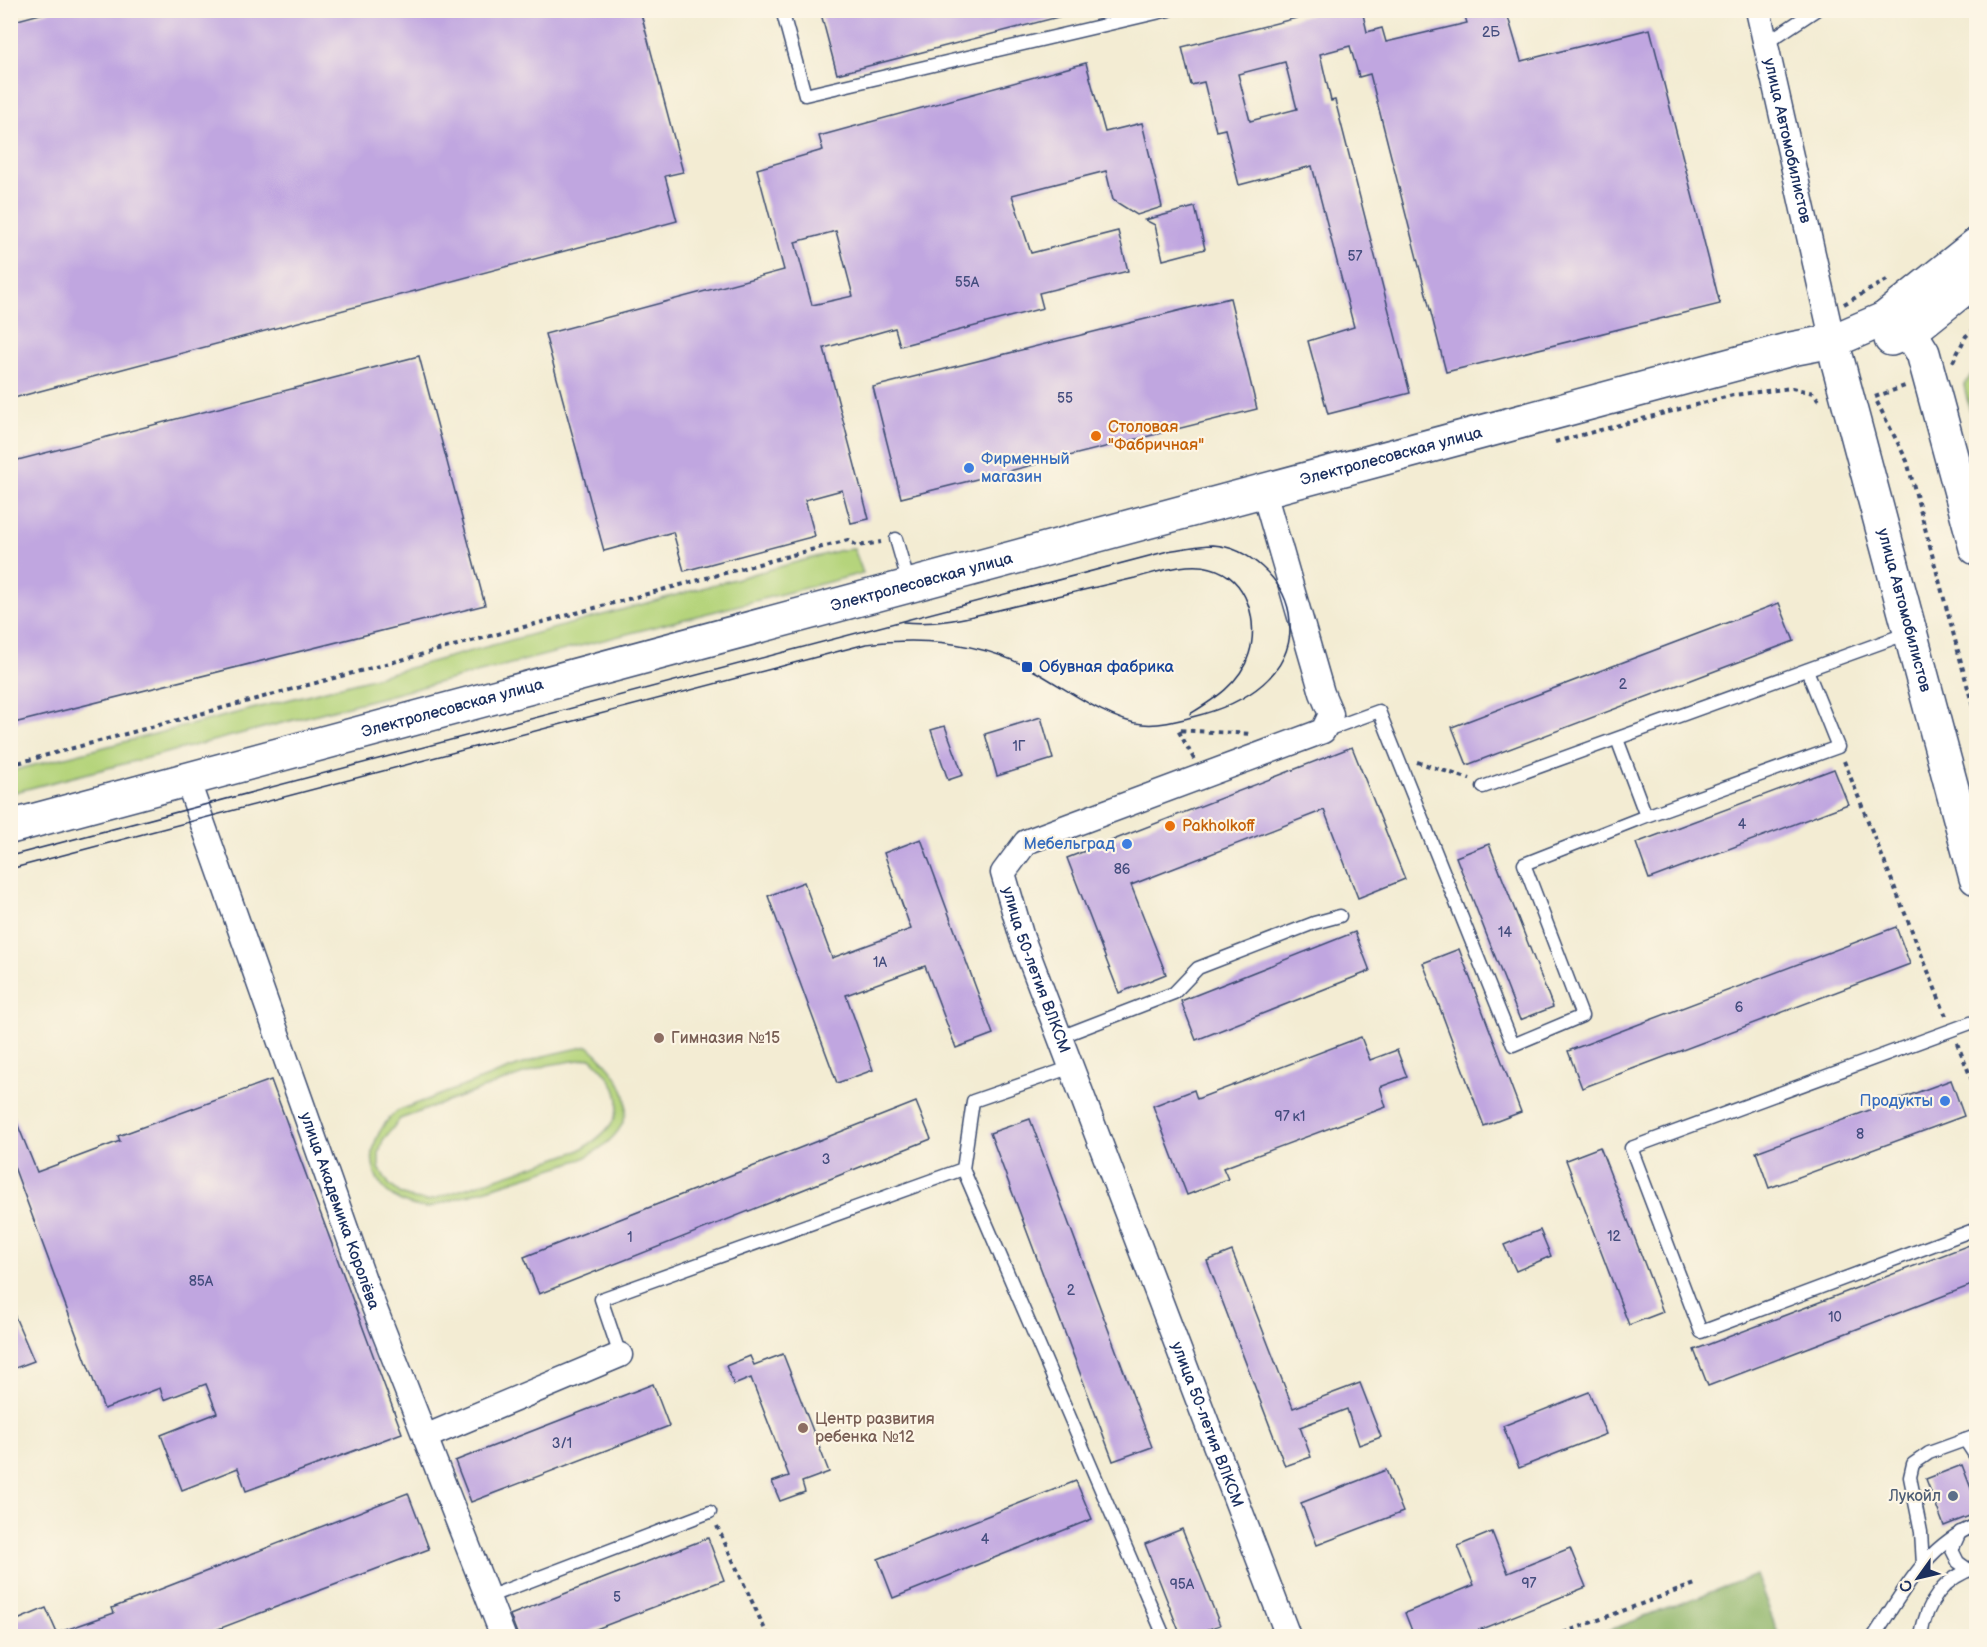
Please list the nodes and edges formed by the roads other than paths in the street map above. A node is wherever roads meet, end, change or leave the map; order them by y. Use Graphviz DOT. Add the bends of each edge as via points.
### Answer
graph roads {
  1 [pos="782,10"];
  2 [pos="1169,10"];
  3 [pos="1758,10"];
  4 [pos="1816,10"];
  5 [pos="1766,43"];
  6 [pos="1977,245"];
  7 [pos="1977,279"];
  8 [pos="1898,325"];
  9 [pos="1832,338"];
  10 [pos="1263,489"];
  11 [pos="896,540"];
  12 [pos="1977,548"];
  13 [pos="909,586"];
  14 [pos="1909,633"];
  15 [pos="1808,670"];
  16 [pos="1323,731"];
  17 [pos="1617,739"];
  18 [pos="187,779"];
  19 [pos="1483,787"];
  20 [pos="1646,816"];
  21 [pos="10,827"];
  22 [pos="1977,878"];
  23 [pos="1340,916"];
  24 [pos="1977,1021"];
  25 [pos="1060,1037"];
  26 [pos="1072,1067"];
  27 [pos="963,1168"];
  28 [pos="1977,1229"];
  29 [pos="620,1355"];
  30 [pos="425,1437"];
  31 [pos="1971,1438"];
  32 [pos="1977,1457"];
  33 [pos="710,1512"];
  34 [pos="1977,1525"];
  35 [pos="1960,1532"];
  36 [pos="1923,1565"];
  37 [pos="1973,1569"];
  38 [pos="488,1597"];
  39 [pos="1282,1635"];
  40 [pos="503,1636"];
  41 [pos="1164,1636"];
  42 [pos="1874,1636"];
  43 [pos="1921,1636"];
  1 -- 2 [label="lane" via="805,95"];
  3 -- 5 [label="street, улица Автомобилистов"];
  4 -- 5 [label="lane"];
  5 -- 9 [label="street, улица Автомобилистов"];
  6 -- 8 [label="main road"];
  7 -- 8 [label="main road"];
  8 -- 9 [label="main road"];
  8 -- 12 [label="main road" via="1923,353"];
  9 -- 10 [label="main road, Электролесовская улица" via="1794,363 1749,360"];
  9 -- 14 [label="main road, улица Автомобилистов"];
  10 -- 13 [label="main road, Электролесовская улица"];
  10 -- 16 [label="street" via="1331,714"];
  11 -- 13 [label="lane"];
  13 -- 18 [label="main road, Электролесовская улица"];
  14 -- 15 [label="lane"];
  14 -- 22 [label="main road, улица Автомобилистов"];
  15 -- 17 [label="lane"];
  15 -- 20 [label="lane" via="1839,747"];
  16 -- 20 [label="lane" via="1379,711 1513,1045 1582,1016 1524,864"];
  16 -- 25 [label="street, улица 50-летия ВЛКСМ" via="1026,842 1003,873 1022,938"];
  17 -- 19 [label="lane"];
  17 -- 20 [label="lane"];
  18 -- 21 [label="main road, Электролесовская улица"];
  18 -- 30 [label="street, улица Академика Королёва" via="369,1294"];
  23 -- 25 [label="lane" via="1198,968 1173,993"];
  24 -- 28 [label="lane" via="1632,1148 1701,1332"];
  25 -- 26 [label="street, улица 50-летия ВЛКСМ"];
  26 -- 27 [label="lane" via="973,1101"];
  26 -- 39 [label="street, улица 50-летия ВЛКСМ"];
  27 -- 29 [label="lane" via="601,1299"];
  27 -- 41 [label="lane"];
  29 -- 30 [label="street"];
  30 -- 38 [label="street, улица Академика Королёва"];
  31 -- 32 [label="lane"];
  31 -- 36 [label="lane" via="1929,1453 1913,1464 1910,1477 1922,1532"];
  33 -- 38 [label="lane"];
  34 -- 35 [label="lane"];
  35 -- 36 [label="lane" via="1943,1542"];
  35 -- 37 [label="lane" via="1952,1550 1958,1562"];
  36 -- 42 [label="lane"];
  37 -- 43 [label="lane" via="1959,1573 1945,1585 1923,1623"];
  38 -- 40 [label="street, улица Академика Королёва"];
}
